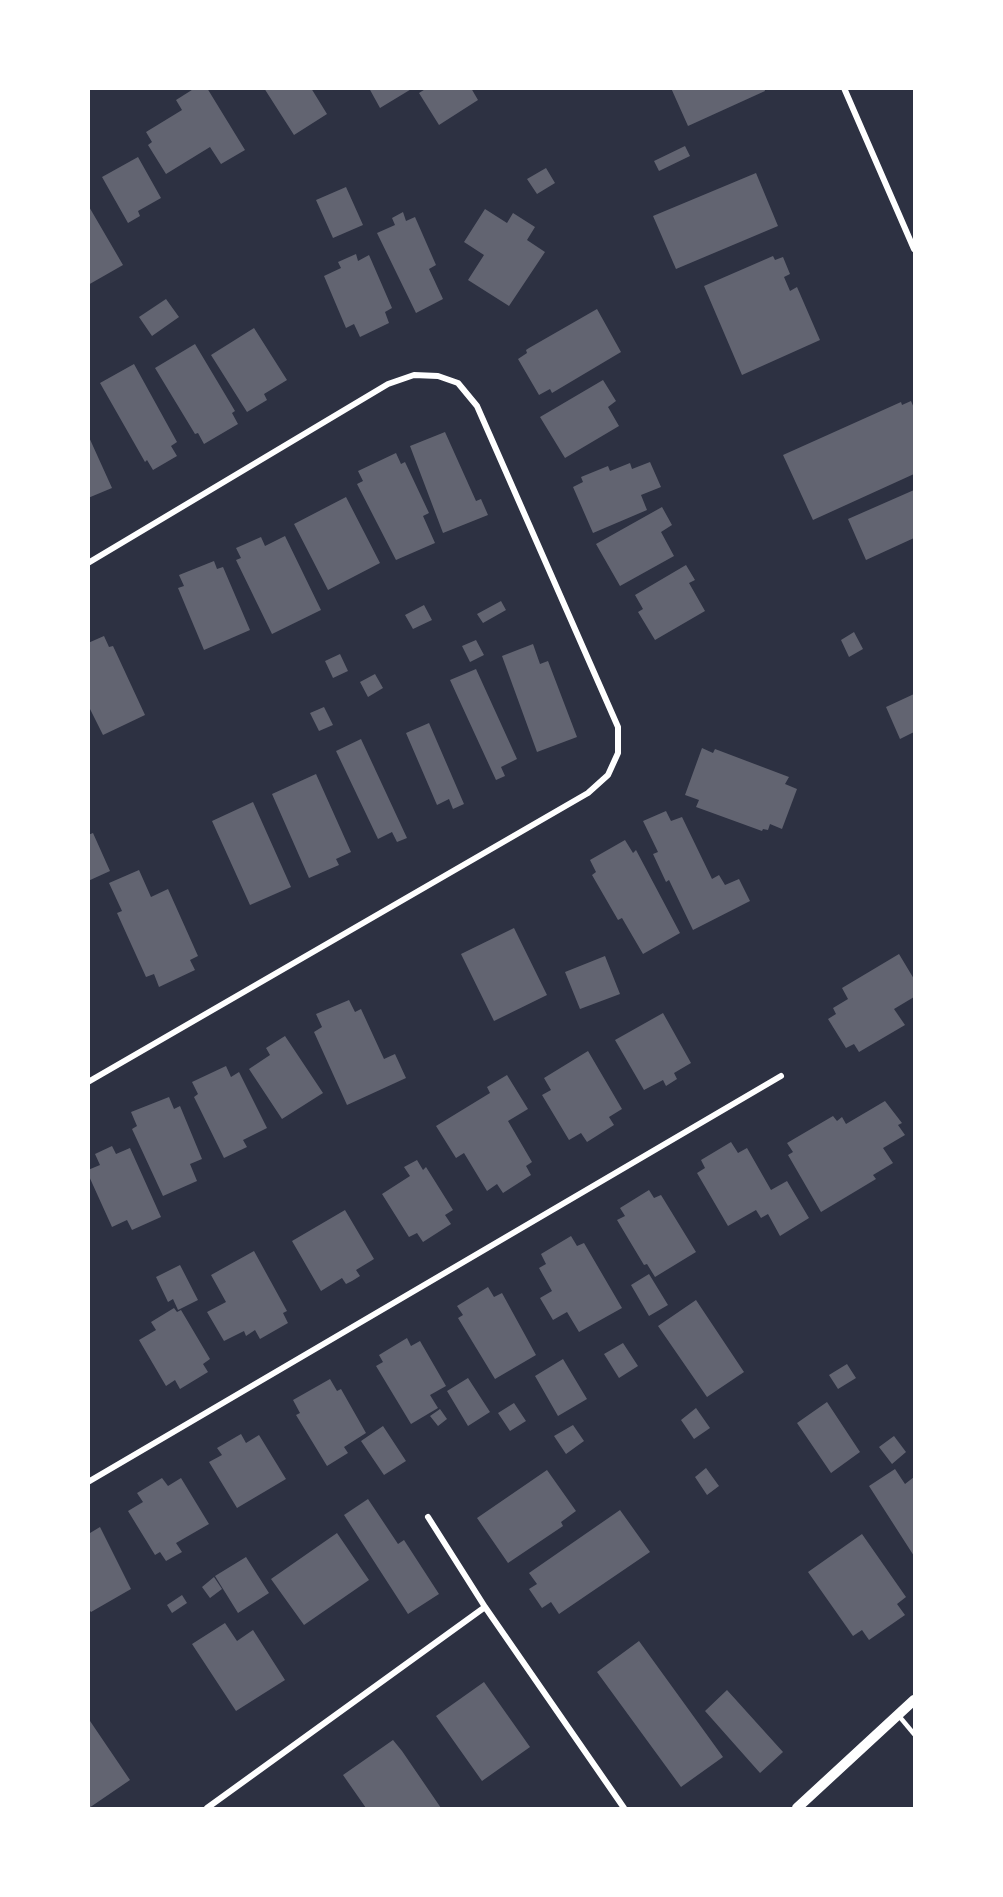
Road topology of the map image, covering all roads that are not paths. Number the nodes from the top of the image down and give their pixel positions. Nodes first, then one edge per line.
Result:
1 (844, 88) edge
2 (915, 249) edge
3 (88, 563) edge
4 (781, 1076) dead end
5 (88, 1082) edge
6 (88, 1482) edge
7 (428, 1517) dead end
8 (485, 1607) junction
9 (915, 1700) edge
10 (898, 1715) junction
11 (915, 1734) edge
12 (207, 1809) edge
13 (624, 1809) edge
14 (797, 1809) edge

1 - 2 street
3 - 5 street
4 - 6 street
7 - 8 street
8 - 12 street
8 - 13 street
9 - 10 street
10 - 11 lane
10 - 14 street

